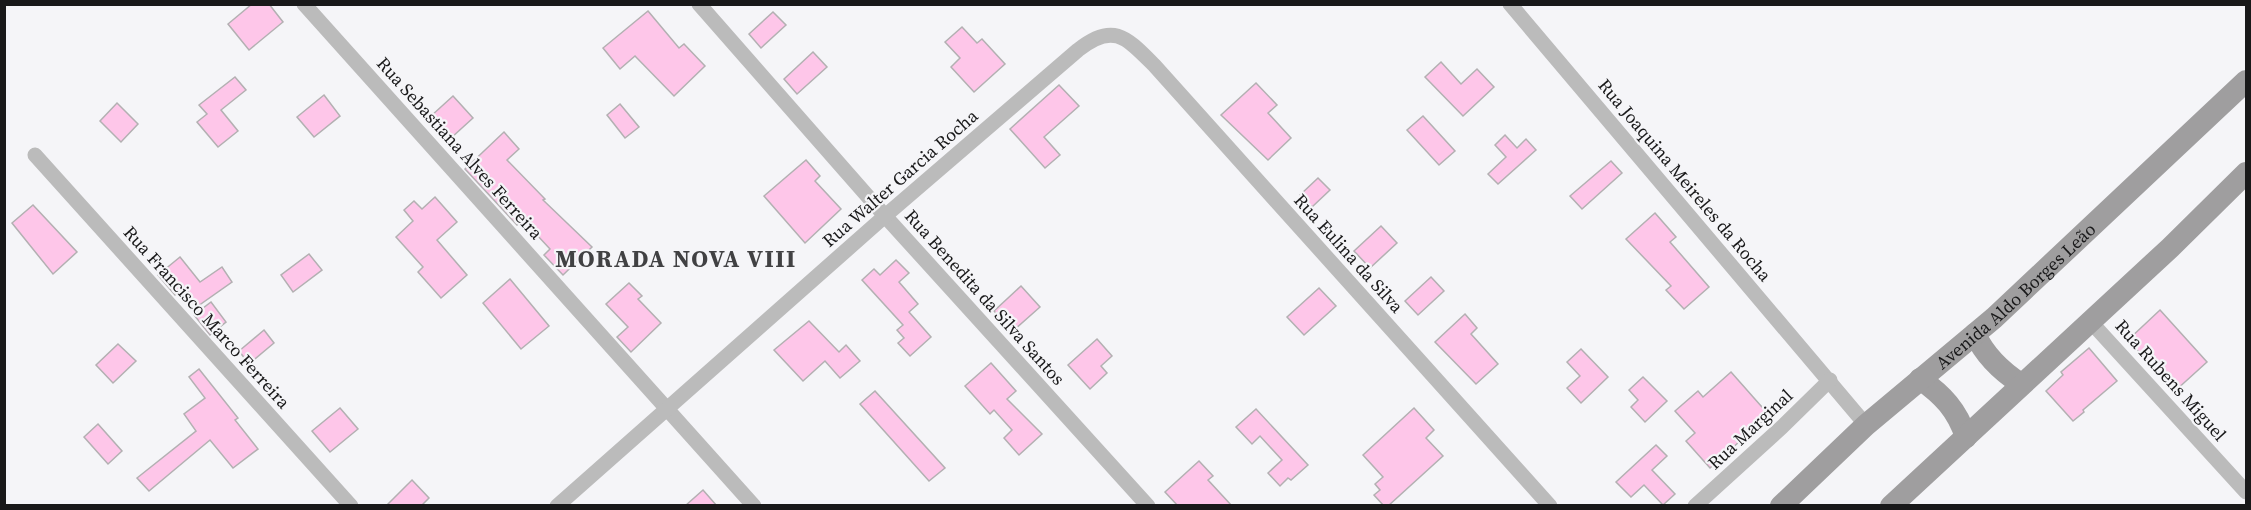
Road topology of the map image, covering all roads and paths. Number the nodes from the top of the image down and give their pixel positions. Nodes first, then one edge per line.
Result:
1 (304, 4) edge
2 (699, 4) edge
3 (1510, 4) edge
4 (1113, 34) joint
5 (2247, 81) edge
6 (35, 155) dead end
7 (2247, 173) edge
8 (885, 216) junction
9 (2090, 321) junction
10 (1975, 334) junction
11 (1830, 380) junction
12 (1920, 380) junction
13 (2021, 384) junction
14 (668, 408) junction
15 (1866, 425) junction
16 (1965, 437) junction
17 (2247, 492) edge
18 (351, 506) edge
19 (557, 506) edge
20 (754, 506) edge
21 (1149, 506) edge
22 (1550, 506) edge
23 (1695, 506) edge
24 (1781, 506) edge
25 (1891, 506) edge

1 - 14 street, Rua Sebastiana Alves Ferreira
2 - 8 street, Rua Benedita da Silva Santos
3 - 11 street, Rua Joaquina Meireles da Rocha
4 - 8 street, Rua Walter Garcia Rocha
4 - 22 street, Rua Eulina da Silva
5 - 10 street, Avenida Aldo Borges Leão
6 - 18 street, Rua Francisco Marco Ferreira
7 - 9 street
8 - 14 street, Rua Walter Garcia Rocha
8 - 21 street, Rua Benedita da Silva Santos
9 - 13 street
9 - 17 street, Rua Rubens Miguel
10 - 12 street, Avenida Aldo Borges Leão
10 - 13 street
11 - 15 street, Rua Joaquina Meireles da Rocha
11 - 23 street, Rua Marginal
12 - 15 street, Avenida Aldo Borges Leão
12 - 16 street
13 - 16 street
14 - 19 street, Rua Walter Garcia Rocha
14 - 20 street, Rua Sebastiana Alves Ferreira
15 - 24 street, Avenida Aldo Borges Leão
16 - 25 street

